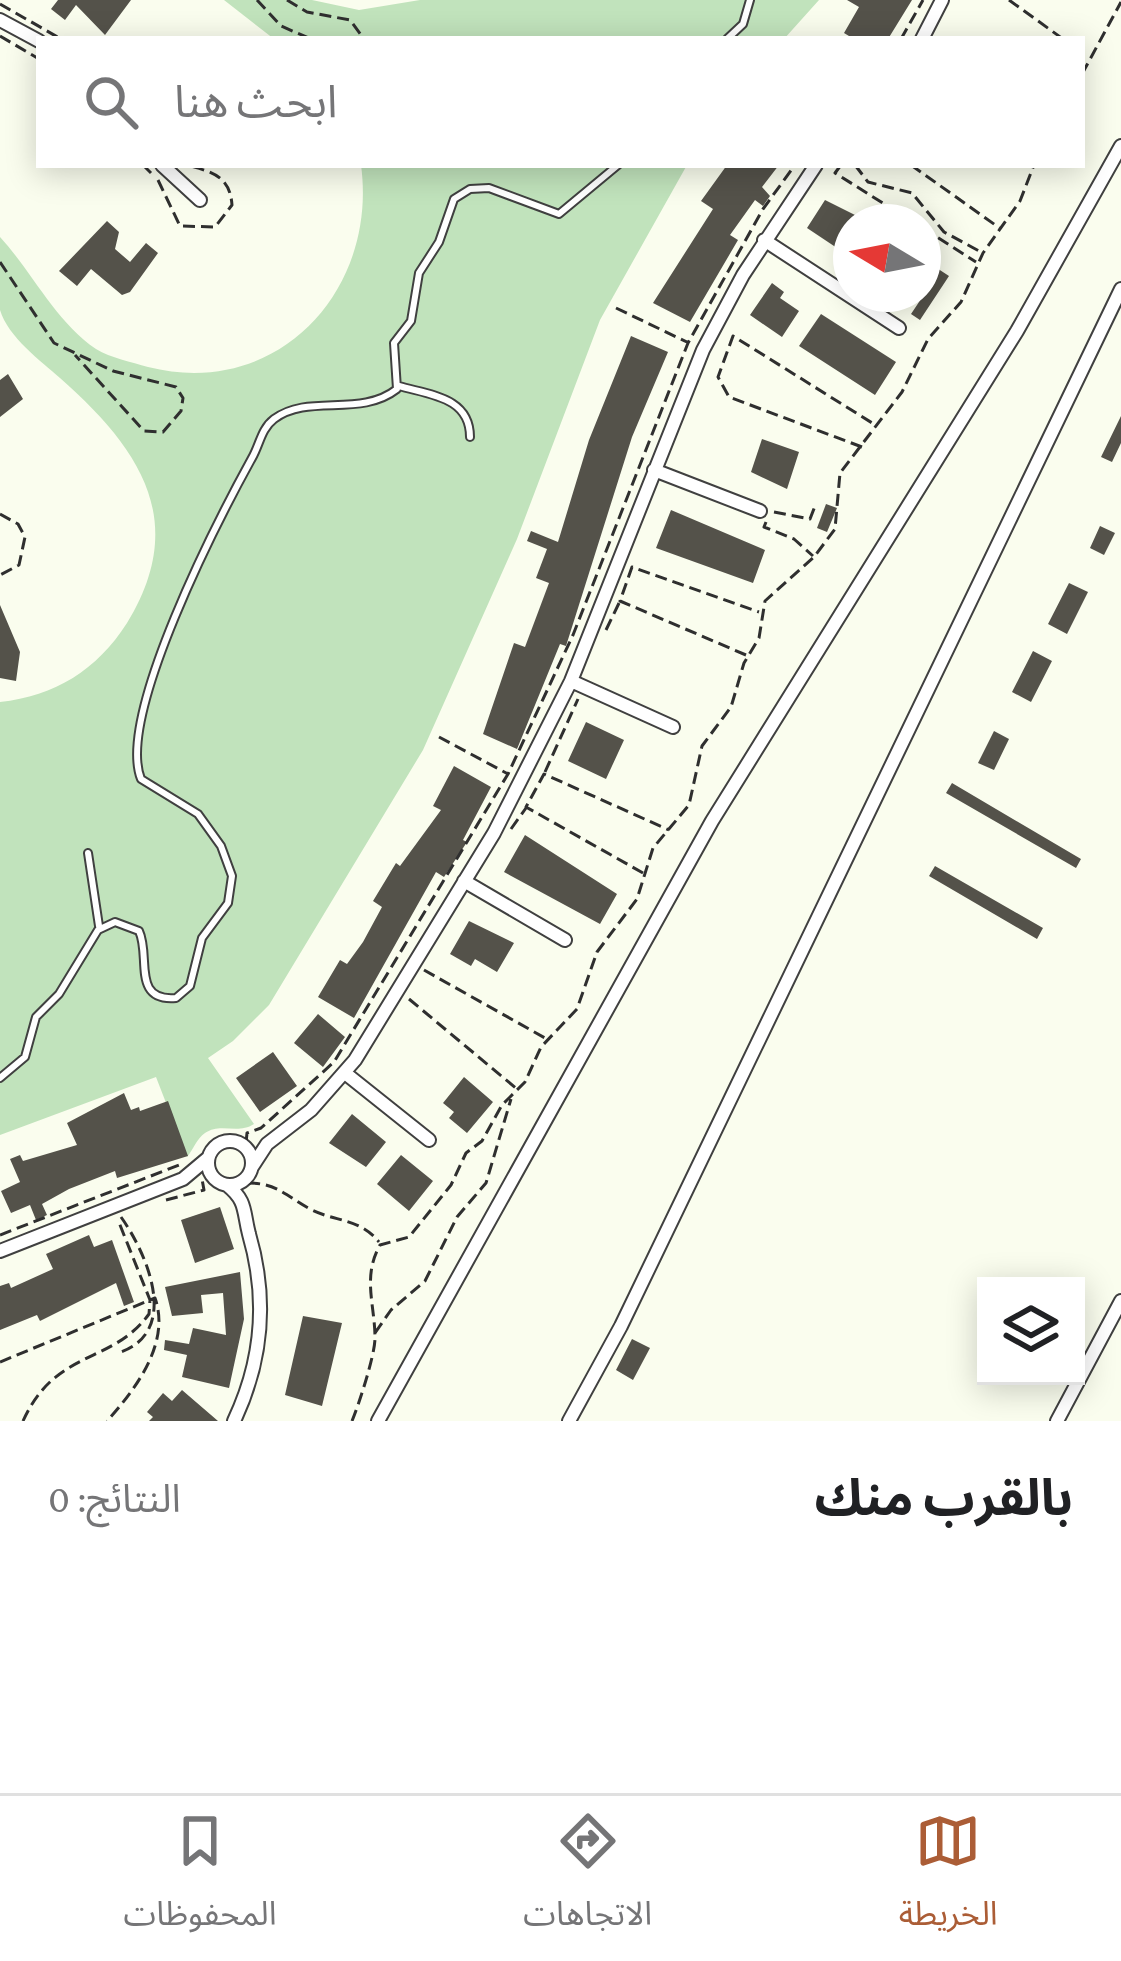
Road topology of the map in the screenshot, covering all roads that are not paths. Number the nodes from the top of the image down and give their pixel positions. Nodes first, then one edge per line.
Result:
1 (750, 0) edge
2 (942, 0) edge
3 (0, 20) edge
4 (730, 36) edge
5 (924, 36) edge
6 (36, 39) edge
7 (1121, 146) edge
8 (165, 168) edge
9 (613, 168) edge
10 (814, 168) edge
11 (200, 200) dead end
12 (764, 240) junction
13 (1121, 289) edge
14 (899, 328) dead end
15 (398, 386) junction
16 (470, 437) dead end
17 (654, 470) junction
18 (760, 511) dead end
19 (571, 681) junction
20 (673, 728) dead end
21 (88, 853) dead end
22 (464, 881) junction
23 (99, 909) junction
24 (115, 922) junction
25 (98, 930) junction
26 (566, 940) dead end
27 (345, 1073) junction
28 (0, 1078) edge
29 (272, 1139) junction
30 (428, 1140) dead end
31 (242, 1143) junction
32 (211, 1174) junction
33 (250, 1174) junction
34 (244, 1216) junction
35 (0, 1251) edge
36 (1121, 1301) edge
37 (234, 1421) edge
38 (378, 1421) edge
39 (569, 1421) edge
40 (1057, 1421) edge

1 - 4 lane
2 - 5 street
3 - 6 street
7 - 38 street
8 - 11 street
9 - 15 lane
10 - 12 street
12 - 14 street
12 - 17 street
13 - 39 street
15 - 16 lane
15 - 24 lane
17 - 18 street
17 - 19 street
19 - 20 street
19 - 22 street
21 - 23 lane
22 - 26 street
22 - 27 street
23 - 24 lane
23 - 25 lane
24 - 25 lane
25 - 28 lane
27 - 29 street
27 - 30 street
29 - 31 street
29 - 33 street
31 - 32 street
31 - 33 street
32 - 33 street
32 - 34 street
32 - 35 street
33 - 34 street
34 - 37 street
36 - 40 street

